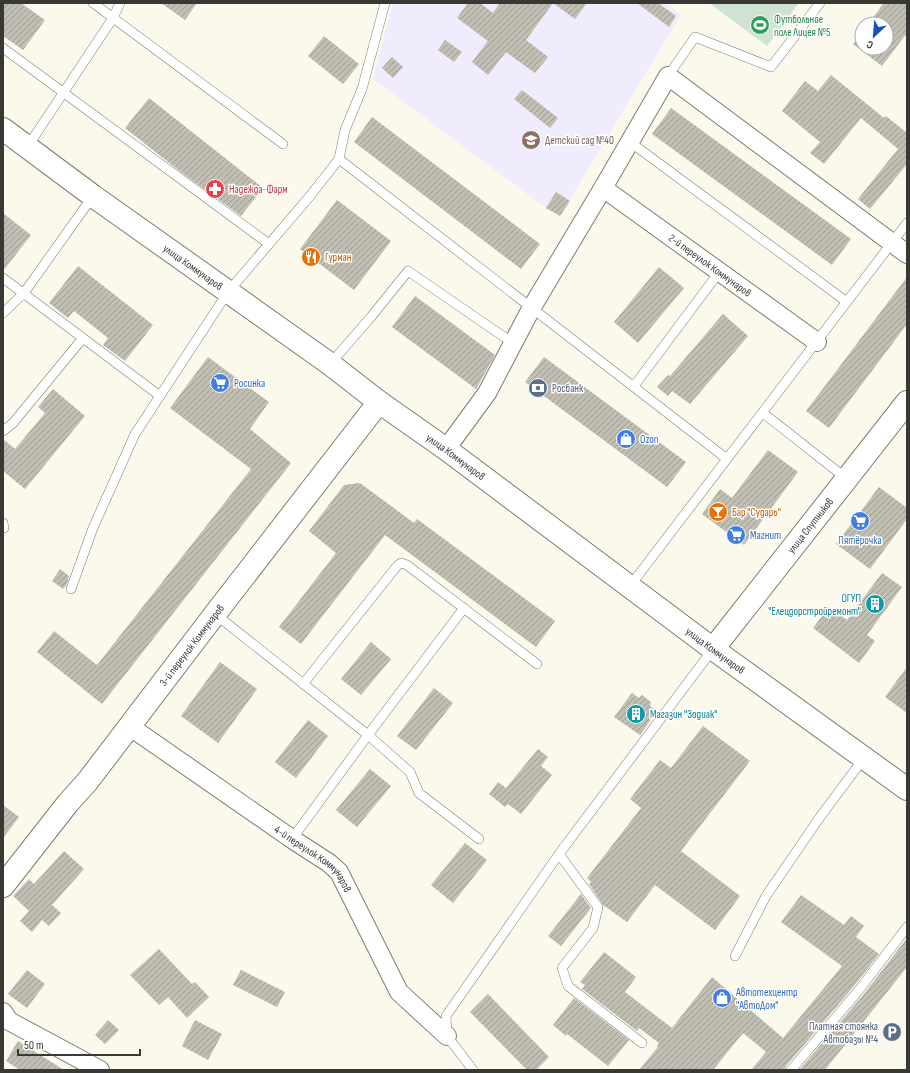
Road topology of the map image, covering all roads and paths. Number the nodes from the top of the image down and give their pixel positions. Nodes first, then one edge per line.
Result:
1 (94, 3) edge
2 (120, 3) edge
3 (385, 3) edge
4 (820, 3) edge
5 (113, 18) junction
6 (3, 48) edge
7 (668, 76) junction
8 (64, 92) junction
9 (3, 129) edge
10 (630, 142) junction
11 (283, 144) dead end
12 (28, 146) junction
13 (339, 159) junction
14 (603, 188) junction
15 (93, 196) junction
16 (907, 223) edge
17 (892, 242) junction
18 (269, 244) junction
19 (907, 254) edge
20 (720, 272) junction
21 (3, 278) edge
22 (228, 292) junction
23 (24, 293) junction
24 (847, 302) junction
25 (532, 307) junction
26 (3, 313) edge
27 (83, 338) junction
28 (817, 342) junction
29 (513, 343) junction
30 (330, 364) junction
31 (634, 386) junction
32 (160, 396) junction
33 (379, 402) junction
34 (907, 402) edge
35 (763, 413) junction
36 (3, 430) edge
37 (446, 449) junction
38 (727, 460) junction
39 (847, 479) junction
40 (630, 586) junction
41 (71, 589) dead end
42 (464, 608) junction
43 (215, 614) junction
44 (713, 649) junction
45 (537, 664) dead end
46 (303, 684) junction
47 (130, 726) junction
48 (368, 735) junction
49 (864, 758) junction
50 (907, 789) edge
51 (292, 839) junction
52 (479, 839) dead end
53 (559, 854) junction
54 (3, 886) edge
55 (907, 927) edge
56 (736, 956) dead end
57 (5, 1022) edge
58 (447, 1036) junction
59 (642, 1043) dead end
60 (100, 1070) edge
61 (473, 1070) edge
62 (791, 1070) edge

1 - 5 lane
2 - 5 lane
3 - 13 lane
4 - 7 lane
5 - 8 lane
5 - 11 lane
6 - 8 lane
7 - 10 street
7 - 17 street
8 - 12 lane
8 - 18 lane
9 - 12 main road, улица Коммунаров
10 - 14 street
10 - 24 lane
12 - 15 main road, улица Коммунаров
13 - 18 lane
13 - 25 lane
14 - 20 street, 2-й переулок Коммунаров
14 - 25 street
15 - 22 main road, улица Коммунаров
15 - 23 lane
16 - 17 lane
17 - 19 street
17 - 24 lane
18 - 22 lane
20 - 28 street, 2-й переулок Коммунаров
20 - 31 lane
21 - 23 lane
22 - 30 main road, улица Коммунаров
22 - 32 lane
23 - 26 lane
23 - 27 lane
24 - 28 lane
25 - 29 street
25 - 31 lane
27 - 32 lane
27 - 36 lane
28 - 35 lane
29 - 30 lane
29 - 37 street
30 - 33 main road, улица Коммунаров
31 - 38 lane
32 - 41 lane
33 - 37 main road, улица Коммунаров
33 - 43 main road, 3-й переулок Коммунаров
34 - 39 main road, улица Спутников
35 - 38 lane
35 - 39 lane
37 - 40 main road, улица Коммунаров
38 - 40 lane
39 - 44 main road, улица Спутников
40 - 44 main road, улица Коммунаров
42 - 45 lane
42 - 46 lane
42 - 48 lane
43 - 46 lane
43 - 47 main road, 3-й переулок Коммунаров
44 - 49 main road, улица Коммунаров
44 - 53 lane
46 - 48 lane
47 - 51 street, 4-й переулок Коммунаров
47 - 54 main road, 3-й переулок Коммунаров
48 - 51 lane
48 - 52 lane
49 - 50 main road, улица Коммунаров
49 - 56 lane
51 - 58 street, 4-й переулок Коммунаров
53 - 58 lane
53 - 59 lane
55 - 62 lane
57 - 60 street
58 - 61 lane

